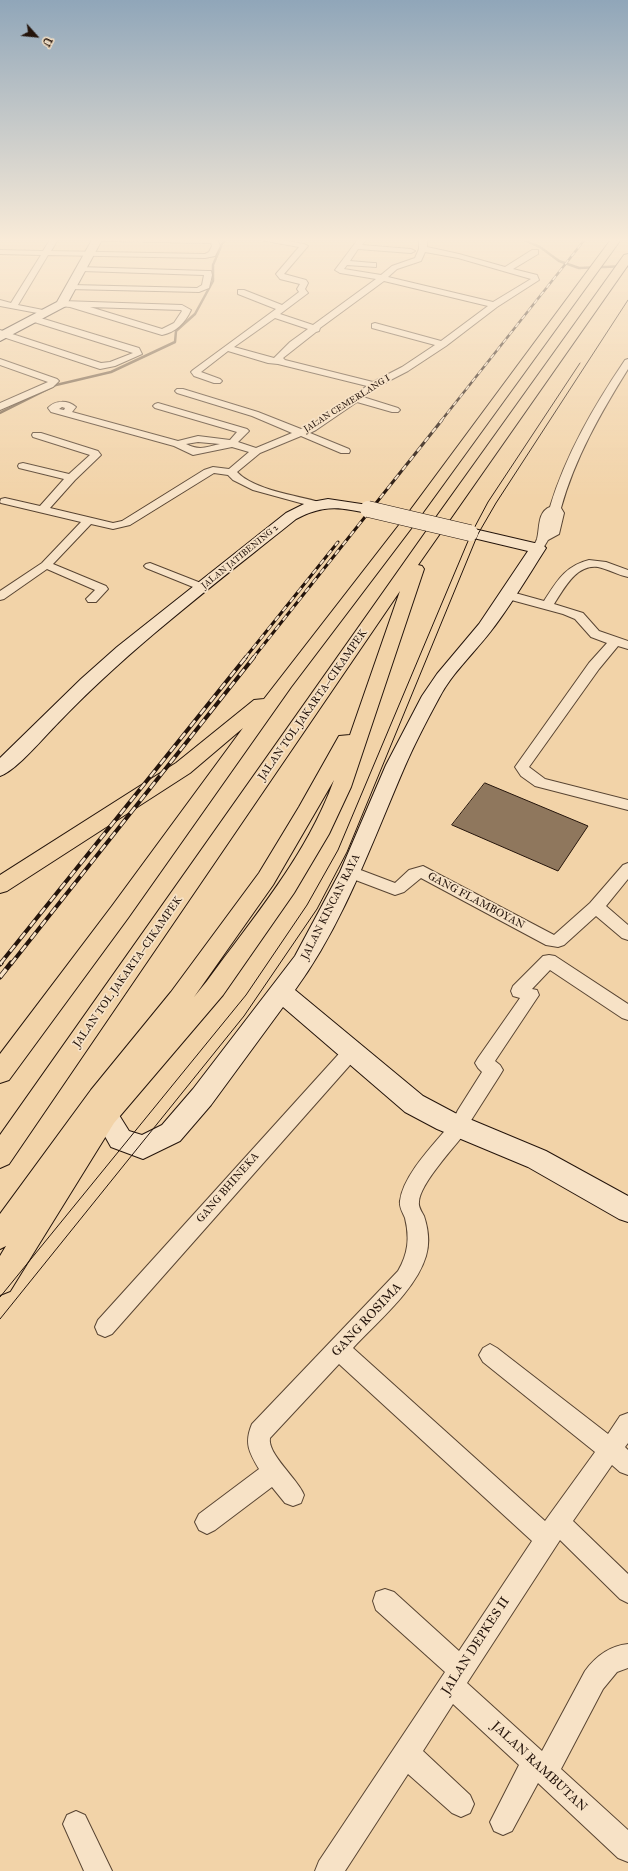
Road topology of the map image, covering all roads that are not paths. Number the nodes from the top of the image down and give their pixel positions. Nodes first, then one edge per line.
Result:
1 (21, 325) edge
2 (54, 325) edge
3 (140, 325) edge
4 (175, 325) edge
5 (259, 325) edge
6 (305, 325) edge
7 (321, 325) edge
8 (469, 325) edge
9 (553, 325) edge
10 (579, 325) edge
11 (375, 326) dead end
12 (316, 329) junction
13 (1, 335) edge
14 (443, 344) junction
15 (227, 348) junction
16 (280, 361) junction
17 (0, 362) edge
18 (628, 362) edge
19 (217, 381) dead end
20 (374, 385) junction
21 (613, 385) junction
22 (626, 388) dead end
23 (180, 391) dead end
24 (0, 394) edge
25 (356, 398) junction
26 (15, 400) junction
27 (158, 406) dead end
28 (0, 407) edge
29 (395, 410) dead end
30 (66, 412) dead end
31 (303, 433) junction
32 (37, 435) dead end
33 (231, 444) junction
34 (345, 451) dead end
35 (256, 452) junction
36 (23, 466) dead end
37 (231, 472) junction
38 (72, 478) junction
39 (5, 501) dead end
40 (315, 504) junction
41 (42, 510) junction
42 (89, 520) junction
43 (425, 543) junction
44 (534, 543) junction
45 (46, 565) junction
46 (150, 566) dead end
47 (628, 574) edge
48 (202, 587) junction
49 (508, 594) junction
50 (0, 596) edge
51 (92, 599) dead end
52 (547, 605) junction
53 (621, 644) edge
54 (285, 683) junction
55 (374, 689) junction
56 (0, 769) edge
57 (628, 805) edge
58 (628, 869) edge
59 (350, 872) junction
60 (0, 885) edge
61 (596, 907) junction
62 (628, 934) edge
63 (282, 993) junction
64 (628, 1013) edge
65 (352, 1051) junction
66 (0, 1073) edge
67 (106, 1115) junction
68 (462, 1121) junction
69 (0, 1156) edge
70 (628, 1210) edge
71 (0, 1236) edge
72 (0, 1281) edge
73 (105, 1326) dead end
74 (339, 1350) junction
75 (490, 1355) dead end
76 (628, 1424) edge
77 (619, 1456) edge
78 (274, 1472) junction
79 (293, 1495) dead end
80 (207, 1522) dead end
81 (552, 1530) junction
82 (628, 1591) edge
83 (385, 1601) dead end
84 (628, 1656) edge
85 (456, 1677) junction
86 (406, 1754) junction
87 (539, 1768) junction
88 (461, 1804) dead end
89 (503, 1822) dead end
90 (76, 1824) dead end
91 (628, 1848) edge
92 (331, 1870) edge
93 (98, 1871) edge

1 - 13 main road
2 - 13 street
3 - 4 street
5 - 15 street
6 - 12 street
7 - 12 street
8 - 14 street, JALAN CEMERLANG I
9 - 54 highway
10 - 43 highway, JALAN TOL JAKARTA–CIKAMPEK
11 - 14 street
12 - 16 street
14 - 20 street, JALAN CEMERLANG I
15 - 16 street
15 - 19 street
16 - 20 street
17 - 26 street
18 - 21 street
20 - 25 street, JALAN CEMERLANG I
21 - 22 street
21 - 44 street
23 - 31 street
24 - 26 street
25 - 29 street
25 - 31 street, JALAN CEMERLANG I
26 - 28 street
27 - 33 street
30 - 33 street
31 - 34 street
31 - 35 street, JALAN CEMERLANG I
32 - 38 street
33 - 35 street
35 - 37 street, JALAN CEMERLANG I
36 - 38 street
37 - 40 street
37 - 42 street
38 - 41 street
39 - 41 street
40 - 44 main road, JALAN JATIBENING 2, bridge
40 - 48 main road, JALAN JATIBENING 2
41 - 42 street
42 - 45 street
43 - 55 highway
43 - 69 highway, JALAN TOL JAKARTA–CIKAMPEK
44 - 49 main road, JALAN KINCAN RAYA
45 - 50 street
45 - 51 street
46 - 48 street
47 - 52 street
48 - 56 main road, JALAN JATIBENING 2
49 - 52 street
49 - 59 main road, JALAN KINCAN RAYA
52 - 53 street
53 - 57 street
54 - 60 highway
54 - 66 highway
55 - 67 highway
55 - 71 highway
58 - 61 street
59 - 61 street, GANG FLAMBOYAN
59 - 63 main road, JALAN KINCAN RAYA
61 - 62 street
63 - 65 main road
63 - 67 main road, JALAN KINCAN RAYA
64 - 68 street, GANG ROSIMA
65 - 68 main road
65 - 73 street, GANG BHINEKA
67 - 72 highway
68 - 70 main road
68 - 74 street, GANG ROSIMA
74 - 78 street, GANG ROSIMA
74 - 81 street
75 - 77 street
76 - 77 street, JALAN DEPKES II
77 - 81 street, JALAN DEPKES II
78 - 79 street, GANG ROSIMA
78 - 80 street
81 - 82 street
81 - 85 street, JALAN DEPKES II
83 - 85 street, JALAN RAMBUTAN
84 - 87 street
85 - 86 street, JALAN DEPKES II
85 - 87 street, JALAN RAMBUTAN
86 - 88 street
86 - 92 street, JALAN DEPKES II
87 - 89 street
87 - 91 street, JALAN RAMBUTAN
90 - 93 street

